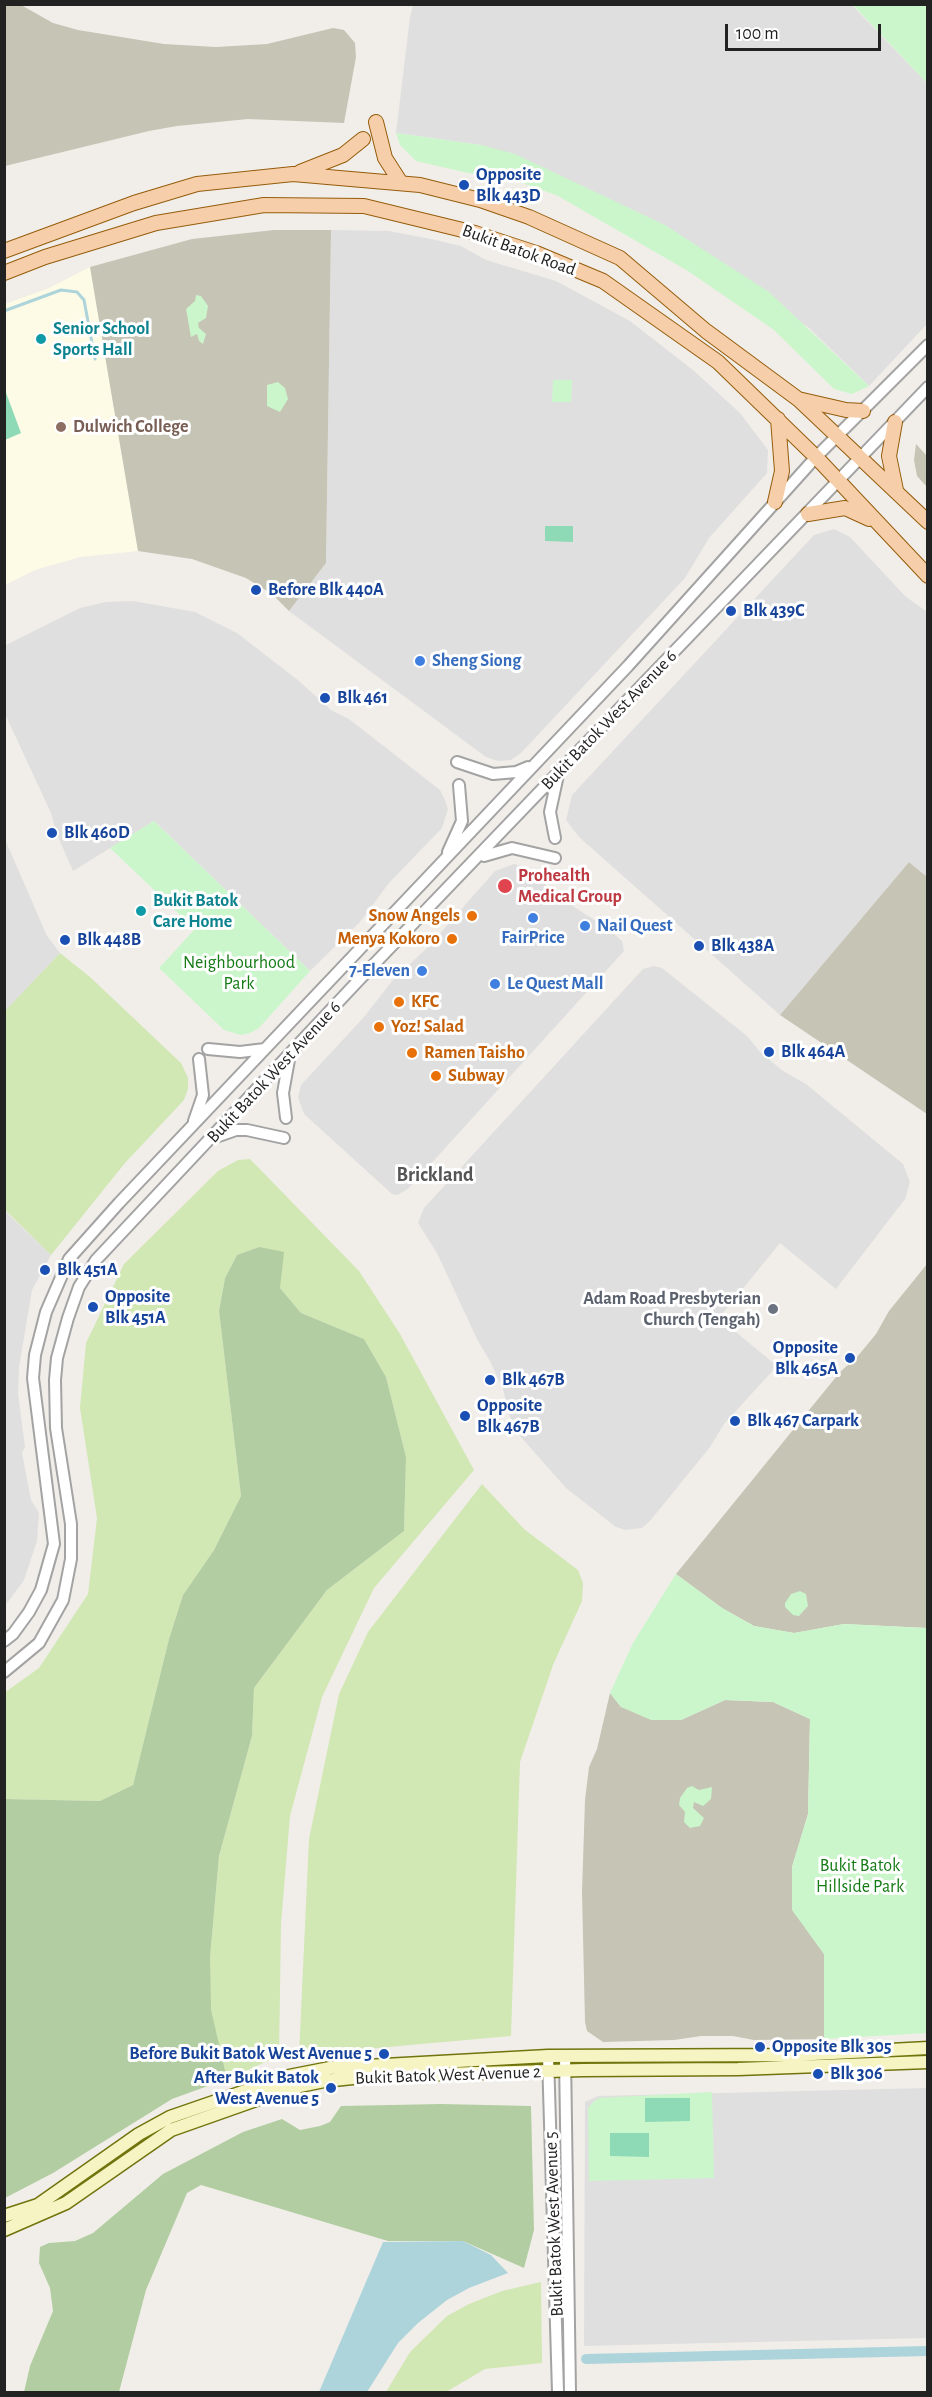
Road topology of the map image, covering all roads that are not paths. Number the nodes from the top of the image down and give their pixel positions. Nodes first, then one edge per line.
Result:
1 (376, 122) dead end
2 (363, 139) dead end
3 (292, 174) junction
4 (401, 183) junction
5 (4, 251) edge
6 (4, 273) edge
7 (927, 345) edge
8 (927, 387) edge
9 (798, 399) junction
10 (863, 411) junction
11 (778, 420) junction
12 (895, 422) junction
13 (836, 436) junction
14 (816, 457) junction
15 (858, 458) junction
16 (838, 481) junction
17 (896, 490) junction
18 (775, 502) junction
19 (808, 514) junction
20 (927, 522) edge
21 (879, 524) junction
22 (927, 576) edge
23 (457, 762) dead end
24 (536, 763) junction
25 (559, 772) junction
26 (459, 785) dead end
27 (555, 838) dead end
28 (478, 858) junction
29 (555, 858) dead end
30 (443, 863) junction
31 (208, 1048) dead end
32 (265, 1049) junction
33 (290, 1054) junction
34 (199, 1059) dead end
35 (286, 1118) dead end
36 (191, 1127) junction
37 (284, 1138) dead end
38 (210, 1140) junction
39 (4, 1641) edge
40 (4, 1672) edge
41 (927, 2048) edge
42 (548, 2056) junction
43 (565, 2056) junction
44 (927, 2062) edge
45 (566, 2070) junction
46 (549, 2072) junction
47 (4, 2216) edge
48 (4, 2230) edge
49 (558, 2392) edge
50 (570, 2392) edge

1 - 4 main road
2 - 3 main road
3 - 4 main road, Bukit Batok Road
3 - 5 main road, Bukit Batok Road
4 - 9 main road, Bukit Batok Road
6 - 11 main road, Bukit Batok Road
7 - 10 street, Bukit Batok West Avenue 6
8 - 12 street, Bukit Batok West Avenue 6
9 - 10 main road
9 - 13 main road, Bukit Batok Road
10 - 13 street, Bukit Batok West Avenue 6
11 - 14 main road, Bukit Batok Road
11 - 18 main road
12 - 15 street, Bukit Batok West Avenue 6
12 - 17 main road
13 - 14 street, Bukit Batok West Avenue 6
13 - 15 main road, Bukit Batok Road
14 - 16 main road, Bukit Batok Road
14 - 18 street, Bukit Batok West Avenue 6
15 - 16 street, Bukit Batok West Avenue 6
15 - 17 main road, Bukit Batok Road
16 - 19 street, Bukit Batok West Avenue 6
16 - 21 main road, Bukit Batok Road
17 - 20 main road, Bukit Batok Road
18 - 24 street, Bukit Batok West Avenue 6
19 - 21 main road
19 - 25 street, Bukit Batok West Avenue 6
21 - 22 main road, Bukit Batok Road
23 - 24 street
24 - 30 street, Bukit Batok West Avenue 6
25 - 27 street
25 - 28 street, Bukit Batok West Avenue 6
26 - 30 street
28 - 29 street
28 - 33 street, Bukit Batok West Avenue 6
30 - 32 street, Bukit Batok West Avenue 6
31 - 32 street
32 - 36 street, Bukit Batok West Avenue 6
33 - 35 street
33 - 38 street, Bukit Batok West Avenue 6
34 - 36 street
36 - 39 street, Bukit Batok West Avenue 6
37 - 38 street
38 - 40 street, Bukit Batok West Avenue 6
41 - 43 main road, Bukit Batok West Avenue 2
42 - 43 main road, Bukit Batok West Avenue 2
42 - 46 street, Bukit Batok West Avenue 5
42 - 47 main road, Bukit Batok West Avenue 2
43 - 45 street, Bukit Batok West Avenue 5
44 - 45 main road, Bukit Batok West Avenue 2
45 - 46 main road, Bukit Batok West Avenue 2
45 - 50 street, Bukit Batok West Avenue 5
46 - 48 main road, Bukit Batok West Avenue 2
46 - 49 street, Bukit Batok West Avenue 5

